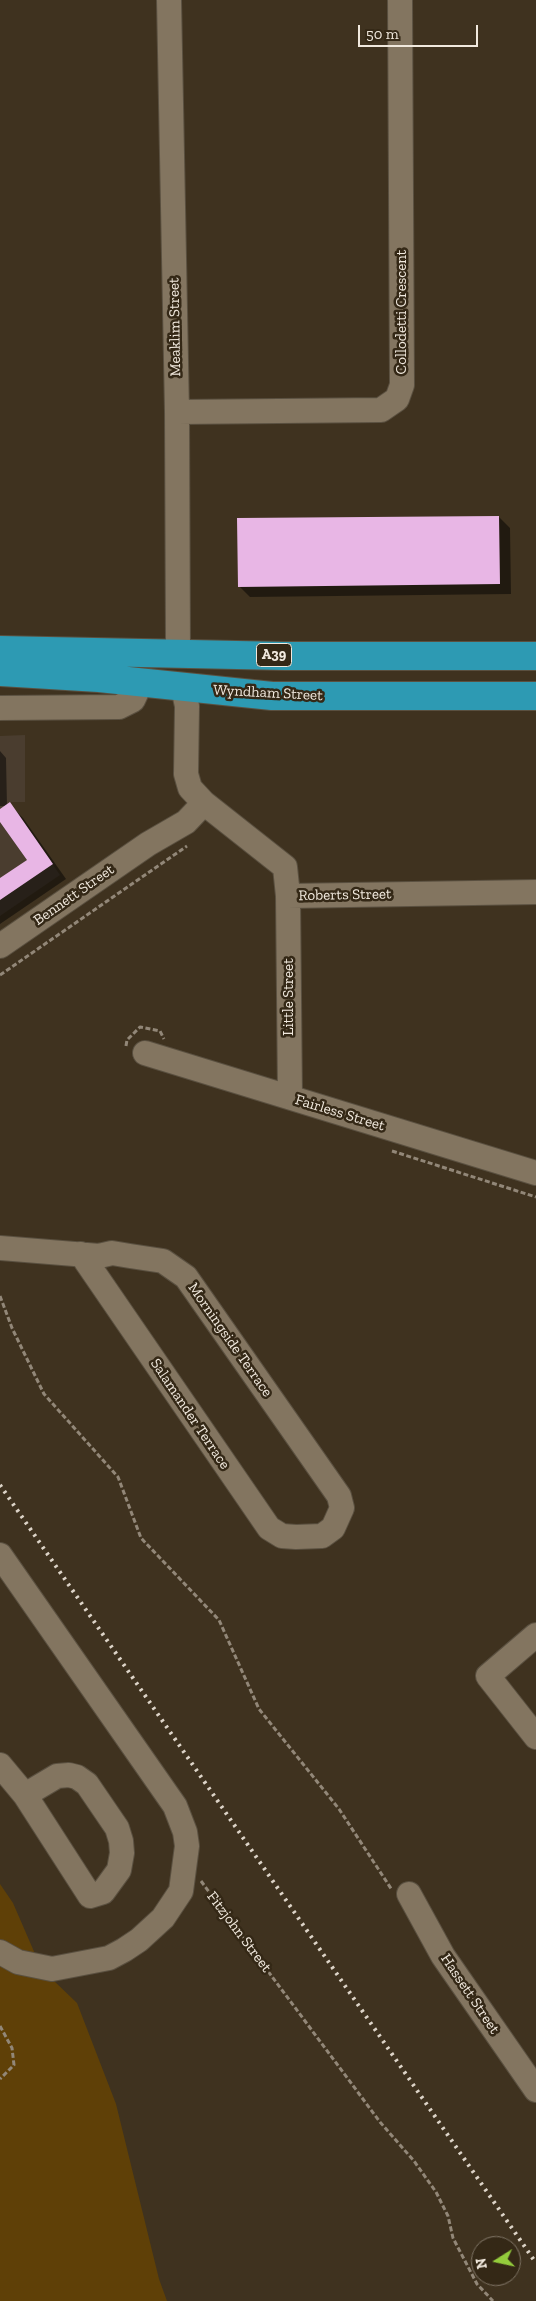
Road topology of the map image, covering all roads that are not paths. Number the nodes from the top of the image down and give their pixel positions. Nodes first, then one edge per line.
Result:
1 (169, 0) edge
2 (400, 0) edge
3 (177, 412) junction
4 (0, 650) edge
5 (178, 653) junction
6 (536, 656) edge
7 (0, 672) edge
8 (141, 683) junction
9 (183, 688) junction
10 (536, 696) edge
11 (0, 708) edge
12 (198, 797) junction
13 (536, 892) edge
14 (288, 896) junction
15 (0, 946) edge
16 (156, 1049) road end
17 (290, 1098) junction
18 (536, 1173) edge
19 (0, 1248) edge
20 (81, 1254) junction
21 (322, 1536) joint
22 (0, 1554) edge
23 (536, 1635) edge
24 (536, 1737) edge
25 (0, 1765) edge
26 (25, 1795) junction
27 (409, 1894) road end
28 (0, 1952) edge
29 (536, 2090) edge

1 - 3 street, Meaklim Street
2 - 3 street, Collodetti Crescent
3 - 5 street, Meaklim Street
4 - 5 highway, A39
5 - 6 highway, A39
5 - 9 highway
7 - 8 highway, Wyndham Street
8 - 9 highway, Wyndham Street
8 - 11 street
9 - 10 highway, Wyndham Street
9 - 12 street
12 - 14 street, Roberts Street
12 - 15 street, Bennett Street
13 - 14 street, Roberts Street
14 - 17 street, Little Street
16 - 17 street, Fairless Street
17 - 18 street, Fairless Street
19 - 20 street, Morningside Terrace
20 - 21 street, Salamander Terrace
20 - 21 street, Morningside Terrace
22 - 28 street
23 - 24 street
25 - 26 street
26 - 26 street
27 - 29 street, Hassett Street

